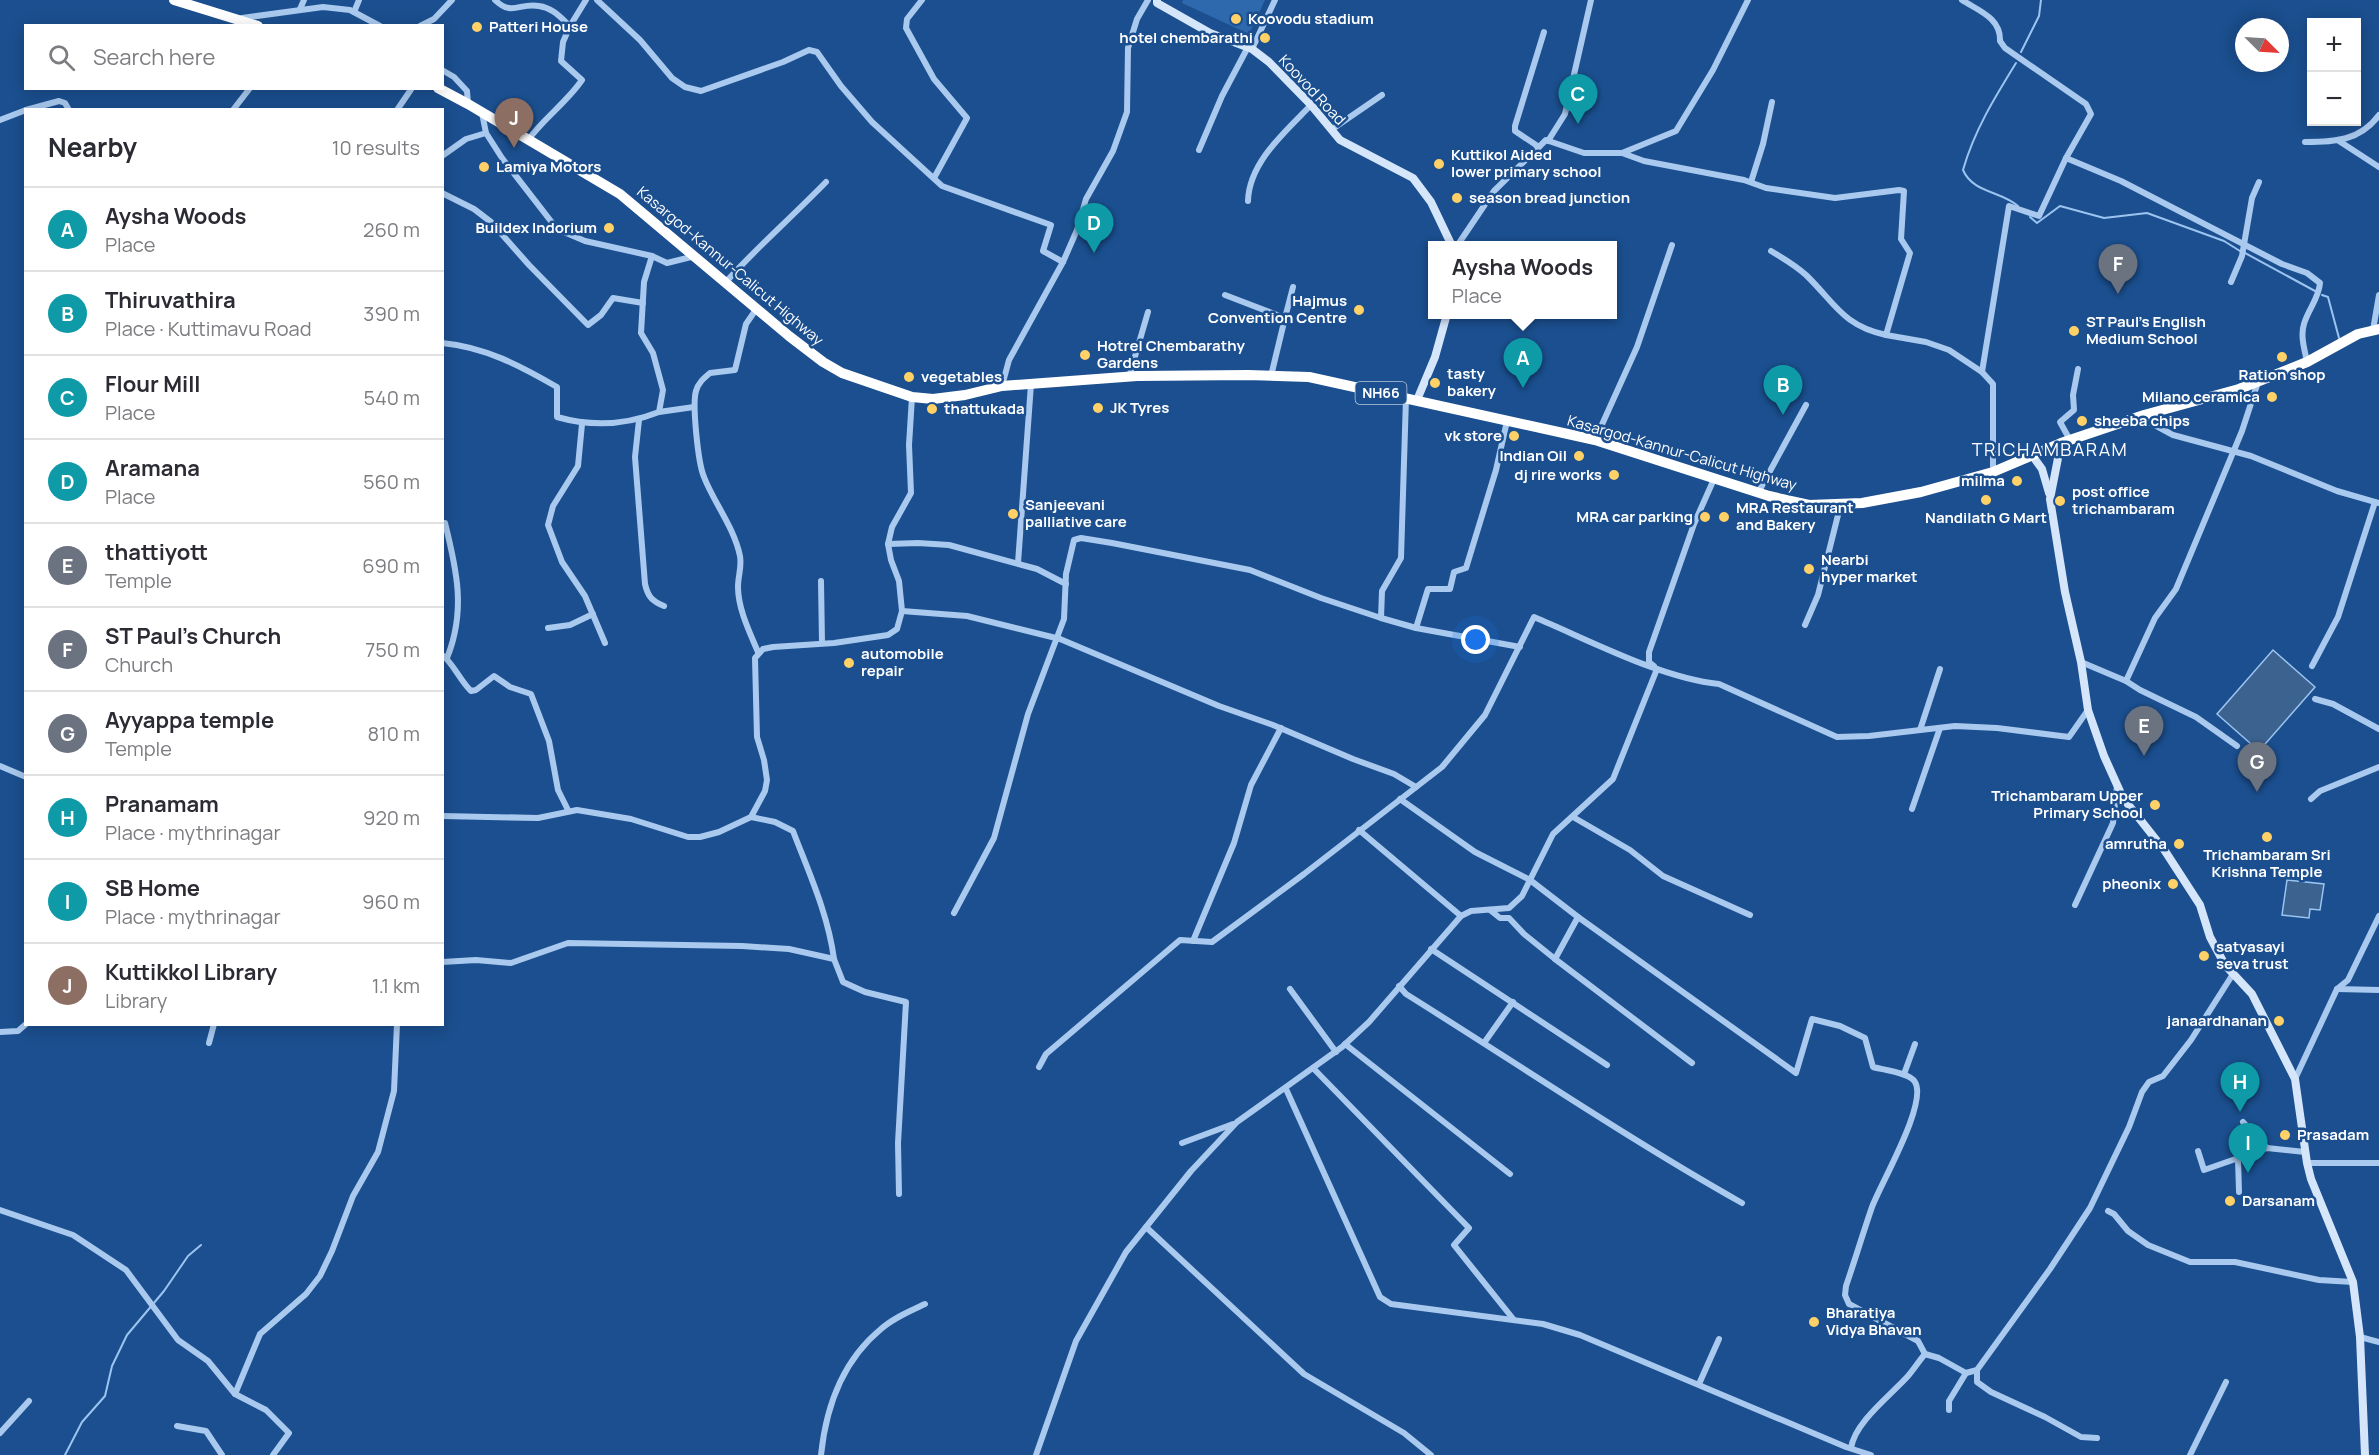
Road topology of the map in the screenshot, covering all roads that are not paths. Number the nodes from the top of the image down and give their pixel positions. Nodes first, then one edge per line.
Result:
1 (174, 0) edge
2 (304, 0) edge
3 (359, 0) edge
4 (452, 0) edge
5 (495, 0) edge
6 (586, 0) edge
7 (597, 0) edge
8 (922, 0) edge
9 (1148, 0) edge
10 (1156, 0) edge
11 (1275, 0) edge
12 (1591, 0) edge
13 (1748, 0) edge
14 (1962, 0) edge
15 (300, 9) junction
16 (354, 12) junction
17 (238, 19) junction
18 (252, 24) edge
19 (376, 24) edge
20 (424, 24) edge
21 (570, 26) junction
22 (1544, 32) dead end
23 (1250, 48) junction
24 (444, 71) edge
25 (248, 90) edge
26 (411, 90) edge
27 (442, 90) edge
28 (1382, 94) dead end
29 (1772, 102) dead end
30 (468, 104) junction
31 (1311, 105) junction
32 (33, 108) edge
33 (68, 108) edge
34 (235, 108) edge
35 (398, 108) edge
36 (24, 111) edge
37 (482, 112) junction
38 (2379, 115) edge
39 (0, 120) edge
40 (1331, 130) junction
41 (486, 133) junction
42 (528, 140) junction
43 (1548, 141) junction
44 (2339, 141) junction
45 (2305, 142) dead end
46 (1539, 147) junction
47 (1199, 150) dead end
48 (1622, 153) junction
49 (444, 155) edge
50 (2066, 158) junction
51 (2379, 167) edge
52 (934, 178) junction
53 (826, 182) dead end
54 (2259, 182) dead end
55 (1751, 183) junction
56 (444, 195) edge
57 (1248, 201) dead end
58 (1450, 241) edge
59 (1459, 241) edge
60 (1672, 245) dead end
61 (2243, 250) junction
62 (1772, 251) dead end
63 (651, 256) junction
64 (695, 256) junction
65 (1063, 262) junction
66 (2230, 282) dead end
67 (725, 283) junction
68 (1293, 286) dead end
69 (1225, 295) dead end
70 (2379, 295) edge
71 (643, 303) junction
72 (757, 308) junction
73 (1148, 312) dead end
74 (1285, 318) junction
75 (1446, 319) edge
76 (2376, 330) edge
77 (1886, 335) junction
78 (444, 343) edge
79 (2307, 362) junction
80 (2078, 369) dead end
81 (1982, 372) junction
82 (1271, 376) junction
83 (1129, 377) junction
84 (2258, 381) junction
85 (1031, 384) junction
86 (1002, 386) junction
87 (912, 398) junction
88 (1412, 399) junction
89 (1806, 405) dead end
90 (694, 407) junction
91 (659, 412) junction
92 (2144, 415) junction
93 (639, 420) junction
94 (1508, 421) junction
95 (582, 424) junction
96 (1595, 440) junction
97 (2065, 441) junction
98 (2234, 451) junction
99 (2032, 455) junction
100 (1993, 472) junction
101 (1714, 479) junction
102 (1758, 493) junction
103 (2050, 499) junction
104 (2377, 502) edge
105 (1841, 504) junction
106 (445, 524) dead end
107 (888, 544) junction
108 (1018, 563) junction
109 (821, 581) dead end
110 (1066, 584) junction
111 (664, 606) dead end
112 (902, 611) junction
113 (593, 614) junction
114 (1381, 618) junction
115 (1805, 625) dead end
116 (548, 628) dead end
117 (1416, 628) junction
118 (1057, 638) junction
119 (605, 643) dead end
120 (822, 643) junction
121 (1520, 647) junction
122 (758, 652) junction
123 (445, 657) edge
124 (2081, 662) junction
125 (2312, 666) dead end
126 (1657, 669) junction
127 (1940, 669) dead end
128 (2126, 681) junction
129 (471, 691) junction
130 (467, 698) dead end
131 (2316, 699) dead end
132 (2088, 710) junction
133 (1281, 728) junction
134 (1940, 728) junction
135 (2379, 729) edge
136 (1920, 730) junction
137 (2237, 746) dead end
138 (0, 766) edge
139 (2379, 767) edge
140 (24, 776) edge
141 (2117, 786) junction
142 (1416, 787) junction
143 (1400, 799) junction
144 (2311, 799) dead end
145 (1912, 808) dead end
146 (568, 810) junction
147 (444, 816) edge
148 (751, 817) junction
149 (1573, 817) junction
150 (1359, 830) junction
151 (1530, 880) junction
152 (2075, 905) dead end
153 (1490, 909) junction
154 (954, 913) dead end
155 (1750, 915) dead end
156 (1461, 916) junction
157 (2379, 916) edge
158 (1578, 917) junction
159 (1193, 941) junction
160 (1431, 950) junction
161 (834, 959) junction
162 (1555, 959) junction
163 (444, 962) edge
164 (2233, 974) junction
165 (1399, 986) junction
166 (1290, 989) dead end
167 (2337, 989) junction
168 (2379, 990) edge
169 (1513, 1002) junction
170 (24, 1026) edge
171 (213, 1026) edge
172 (397, 1026) edge
173 (0, 1032) edge
174 (209, 1042) dead end
175 (1484, 1043) junction
176 (1345, 1044) junction
177 (1915, 1044) dead end
178 (1336, 1052) junction
179 (1692, 1063) dead end
180 (1607, 1065) dead end
181 (1039, 1067) dead end
182 (1313, 1068) junction
183 (1904, 1074) junction
184 (2295, 1079) junction
185 (1286, 1089) junction
186 (1237, 1122) junction
187 (2243, 1122) dead end
188 (1182, 1143) dead end
189 (2267, 1148) junction
190 (2198, 1151) dead end
191 (2305, 1152) junction
192 (2238, 1158) junction
193 (2307, 1163) junction
194 (2379, 1163) edge
195 (1510, 1174) dead end
196 (2239, 1192) dead end
197 (899, 1194) dead end
198 (1742, 1203) dead end
199 (0, 1210) edge
200 (2109, 1211) dead end
201 (1146, 1227) junction
202 (2353, 1282) junction
203 (925, 1304) dead end
204 (1514, 1320) junction
205 (2360, 1337) junction
206 (1719, 1339) dead end
207 (2379, 1342) edge
208 (1925, 1354) junction
209 (1977, 1370) junction
210 (1966, 1373) junction
211 (2226, 1382) dead end
212 (1699, 1384) junction
213 (236, 1394) junction
214 (29, 1401) dead end
215 (1949, 1410) dead end
216 (177, 1426) dead end
217 (0, 1433) edge
218 (2097, 1438) dead end
219 (1851, 1448) junction
220 (222, 1455) edge
221 (273, 1455) edge
222 (821, 1455) edge
223 (1036, 1455) edge
224 (1431, 1455) edge
225 (1871, 1455) edge
226 (2190, 1455) edge
227 (2365, 1455) edge

1 - 17 highway
2 - 15 street
3 - 16 street
4 - 20 street
5 - 21 street
6 - 21 street
7 - 52 street
8 - 52 street
9 - 65 street
10 - 23 main road, Koovod Road
11 - 23 street
12 - 43 street
13 - 48 street
14 - 50 street
15 - 16 street
15 - 17 street
16 - 19 street
17 - 18 highway
21 - 42 street
22 - 46 street
23 - 31 main road, Koovod Road
23 - 47 street
24 - 30 street
25 - 34 street
26 - 35 street
27 - 30 highway, Kasargod-Kannur-Calicut Highway / NH66
28 - 40 street
29 - 55 street
30 - 37 highway, Kasargod-Kannur-Calicut Highway / NH66
31 - 40 main road, Koovod Road
31 - 57 street
32 - 33 street
36 - 39 street
37 - 41 street
37 - 42 highway, Kasargod-Kannur-Calicut Highway / NH66
38 - 44 street
40 - 58 main road, Koovod Road
41 - 49 street
41 - 63 street
42 - 64 highway, Kasargod-Kannur-Calicut Highway / NH66
43 - 46 street
43 - 48 street
44 - 45 street
44 - 51 street
46 - 59 street
48 - 55 street
50 - 61 street
50 - 81 street
52 - 65 street
53 - 67 street
54 - 61 street
55 - 77 street
56 - 71 street
60 - 96 street
61 - 66 street
61 - 79 street
62 - 77 street
63 - 64 street
63 - 71 street
64 - 67 highway, Kasargod-Kannur-Calicut Highway / NH66
65 - 86 street
67 - 72 highway, Kasargod-Kannur-Calicut Highway / NH66
68 - 74 street
69 - 74 street
70 - 76 street
71 - 91 street
72 - 87 highway, Kasargod-Kannur-Calicut Highway / NH66
72 - 90 street
73 - 83 street
74 - 82 street
75 - 88 main road
76 - 79 highway, Kasargod-Kannur-Calicut Highway / NH66
77 - 81 street
78 - 95 street
79 - 84 highway, Kasargod-Kannur-Calicut Highway / NH66
80 - 97 street
81 - 100 street
82 - 83 highway, Kasargod-Kannur-Calicut Highway / NH66
82 - 88 highway, Kasargod-Kannur-Calicut Highway / NH66
83 - 85 highway, Kasargod-Kannur-Calicut Highway / NH66
84 - 92 highway, Kasargod-Kannur-Calicut Highway / NH66
84 - 98 street
85 - 86 highway, Kasargod-Kannur-Calicut Highway / NH66
85 - 108 street
86 - 87 highway, Kasargod-Kannur-Calicut Highway / NH66
87 - 107 street
88 - 94 highway, Kasargod-Kannur-Calicut Highway / NH66
88 - 114 street
89 - 102 street
90 - 91 street
90 - 122 street
91 - 93 street
92 - 97 highway, Kasargod-Kannur-Calicut Highway / NH66
92 - 98 street
93 - 95 street
93 - 111 street
94 - 96 highway, Kasargod-Kannur-Calicut Highway / NH66
94 - 117 street
95 - 113 street
96 - 101 highway, Kasargod-Kannur-Calicut Highway / NH66
97 - 99 highway, Kasargod-Kannur-Calicut Highway / NH66
97 - 103 main road
98 - 104 street
98 - 128 street
99 - 100 highway, Kasargod-Kannur-Calicut Highway / NH66
99 - 103 main road
100 - 105 highway, Kasargod-Kannur-Calicut Highway / NH66
101 - 102 highway, Kasargod-Kannur-Calicut Highway / NH66
101 - 126 street
102 - 105 highway, Kasargod-Kannur-Calicut Highway / NH66
103 - 124 main road
104 - 125 street
105 - 115 street
106 - 123 street
107 - 108 street
107 - 112 street
108 - 110 street
109 - 120 street
110 - 114 street
110 - 118 street
112 - 118 street
112 - 120 street
113 - 116 street
113 - 119 street
114 - 117 street
117 - 121 street
118 - 133 street
118 - 154 street
120 - 122 street
121 - 126 street
121 - 142 street
122 - 148 street
123 - 129 street
124 - 128 street
124 - 132 main road
126 - 136 street
126 - 149 street
127 - 136 street
128 - 137 street
129 - 130 street
129 - 146 street
131 - 135 street
132 - 134 street
132 - 141 main road
133 - 142 street
133 - 159 street
134 - 136 street
134 - 145 street
138 - 140 street
139 - 144 street
141 - 152 street
141 - 164 main road
142 - 143 street
143 - 150 street
143 - 151 street
146 - 147 street
146 - 148 street
148 - 161 street
149 - 151 street
149 - 155 street
150 - 156 street
150 - 159 street
151 - 153 street
151 - 158 street
153 - 156 street
153 - 162 street
156 - 160 street
157 - 167 street
158 - 162 street
158 - 183 street
159 - 181 street
160 - 165 street
160 - 169 street
161 - 163 street
161 - 197 street
162 - 179 street
164 - 184 main road
164 - 209 street
165 - 175 street
165 - 176 street
166 - 178 street
167 - 168 street
167 - 184 street
169 - 175 street
169 - 180 street
170 - 173 street
171 - 174 street
172 - 213 street
175 - 198 street
176 - 178 street
176 - 195 street
177 - 183 street
178 - 182 street
182 - 185 street
182 - 204 street
183 - 208 street
184 - 191 main road
185 - 186 street
185 - 204 street
186 - 188 street
186 - 201 street
187 - 189 street
189 - 191 street
189 - 192 street
190 - 192 street
191 - 193 main road
192 - 196 street
193 - 194 street
193 - 202 main road
199 - 213 street
200 - 202 street
201 - 223 street
201 - 224 street
202 - 205 main road
203 - 222 street
204 - 212 street
205 - 207 street
205 - 227 main road
206 - 212 street
208 - 210 street
208 - 219 street
209 - 210 street
209 - 218 street
210 - 215 street
211 - 226 street
212 - 219 street
213 - 221 street
214 - 217 street
216 - 220 street
219 - 225 street

